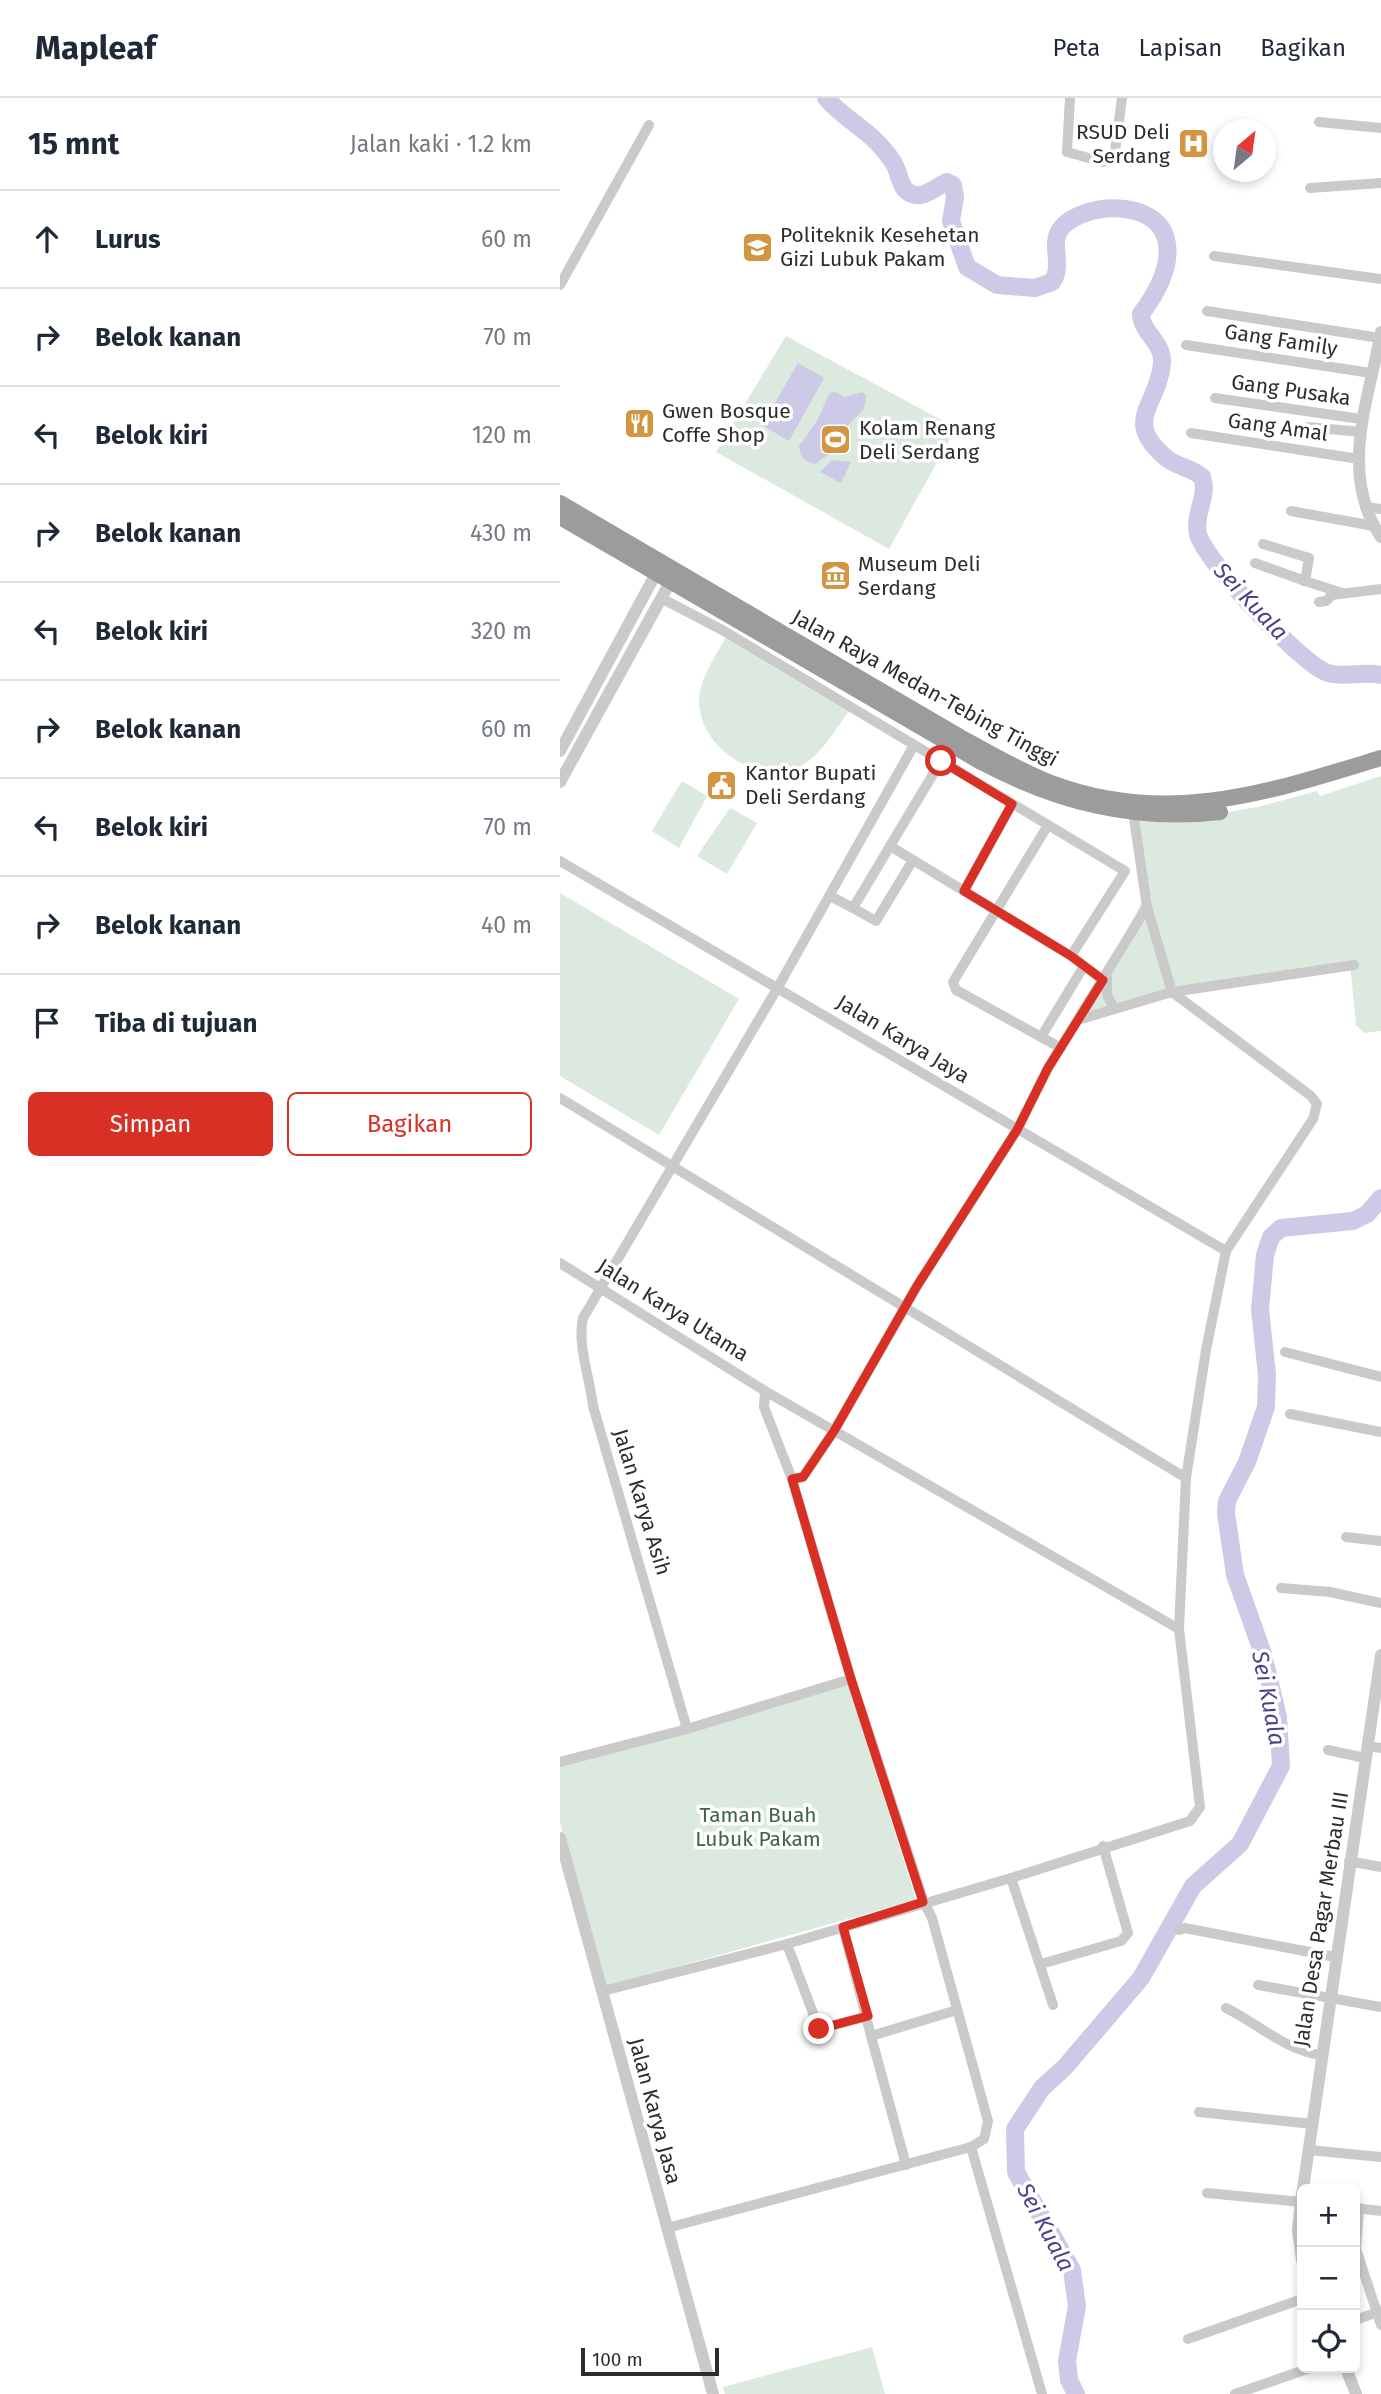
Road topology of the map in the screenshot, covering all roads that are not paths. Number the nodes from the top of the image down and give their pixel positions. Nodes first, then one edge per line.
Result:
1 (1070, 98) edge
2 (1122, 98) edge
3 (1319, 122) dead end
4 (649, 125) dead end
5 (1381, 128) edge
6 (1381, 183) edge
7 (1310, 188) dead end
8 (1214, 256) dead end
9 (1381, 279) edge
10 (560, 285) edge
11 (1207, 311) dead end
12 (1380, 335) edge
13 (1186, 345) dead end
14 (1374, 378) edge
15 (1215, 398) dead end
16 (1361, 426) junction
17 (1308, 427) dead end
18 (1191, 433) dead end
19 (1359, 458) junction
20 (560, 503) edge
21 (1366, 507) junction
22 (1381, 509) edge
23 (1291, 512) dead end
24 (560, 517) edge
25 (1377, 532) edge
26 (1263, 544) dead end
27 (1255, 563) dead end
28 (666, 573) junction
29 (1306, 581) junction
30 (1381, 589) edge
31 (1342, 593) junction
32 (661, 598) junction
33 (1319, 602) dead end
34 (914, 745) junction
35 (560, 751) edge
36 (1381, 758) edge
37 (941, 761) junction
38 (1381, 768) edge
39 (560, 782) edge
40 (1012, 804) junction
41 (1133, 812) junction
42 (1048, 825) junction
43 (890, 846) junction
44 (913, 860) junction
45 (560, 861) edge
46 (1125, 871) junction
47 (1142, 876) junction
48 (964, 891) junction
49 (830, 895) junction
50 (1147, 907) junction
51 (853, 908) junction
52 (995, 910) junction
53 (1071, 956) junction
54 (1354, 965) dead end
55 (1084, 966) junction
56 (1106, 976) junction
57 (778, 987) junction
58 (1172, 992) junction
59 (1114, 1007) junction
60 (1081, 1018) junction
61 (1041, 1037) junction
62 (1061, 1048) junction
63 (560, 1097) edge
64 (1017, 1130) junction
65 (671, 1165) junction
66 (1226, 1251) junction
67 (560, 1264) edge
68 (601, 1288) junction
69 (905, 1306) junction
70 (1285, 1352) dead end
71 (1381, 1377) edge
72 (765, 1391) junction
73 (1290, 1414) dead end
74 (834, 1431) junction
75 (1381, 1432) edge
76 (1186, 1478) junction
77 (792, 1479) junction
78 (1346, 1537) dead end
79 (1381, 1541) edge
80 (1281, 1588) dead end
81 (1381, 1603) edge
82 (1179, 1629) junction
83 (1381, 1655) edge
84 (851, 1679) junction
85 (687, 1729) junction
86 (1328, 1750) dead end
87 (1371, 1751) edge
88 (560, 1762) edge
89 (560, 1838) edge
90 (1103, 1846) junction
91 (1349, 1861) junction
92 (1381, 1867) edge
93 (1011, 1878) junction
94 (923, 1902) junction
95 (843, 1927) junction
96 (1179, 1930) dead end
97 (787, 1944) junction
98 (1335, 1957) junction
99 (1041, 1964) junction
100 (1258, 1985) dead end
101 (603, 1991) junction
102 (1330, 1999) junction
103 (1053, 2006) dead end
104 (1381, 2007) edge
105 (1226, 2008) dead end
106 (957, 2010) junction
107 (868, 2016) junction
108 (871, 2036) junction
109 (1320, 2056) junction
110 (1199, 2112) dead end
111 (1312, 2124) junction
112 (971, 2147) junction
113 (1309, 2150) junction
114 (1381, 2157) edge
115 (906, 2165) junction
116 (1304, 2184) edge
117 (1207, 2193) dead end
118 (1297, 2197) edge
119 (1360, 2208) edge
120 (1381, 2211) edge
121 (667, 2228) junction
122 (1356, 2247) edge
123 (1297, 2301) edge
124 (1378, 2311) edge
125 (1360, 2318) edge
126 (1381, 2325) edge
127 (1188, 2339) dead end
128 (1297, 2373) edge
129 (1348, 2373) edge
130 (713, 2394) edge
131 (1042, 2394) edge
132 (1235, 2394) edge
133 (1356, 2394) edge

1 - 2 street
3 - 5 street
4 - 10 street
6 - 7 street
8 - 9 street
11 - 12 street
12 - 14 street
13 - 14 street, Gang Family
14 - 16 street
15 - 16 street, Gang Pusaka
16 - 17 street
16 - 19 street
18 - 19 street, Gang Amal
19 - 21 street
20 - 28 highway, Jalan Raya Medan-Tebing Tinggi
21 - 22 street
21 - 25 street
23 - 25 street
24 - 28 highway, Jalan Raya Medan-Tebing Tinggi
26 - 29 street
27 - 29 street
28 - 32 street
28 - 35 street
28 - 36 highway, Jalan Raya Medan-Tebing Tinggi
28 - 41 highway, Jalan Raya Medan-Tebing Tinggi
29 - 31 street
30 - 31 street
31 - 33 street
32 - 34 street
32 - 39 street
34 - 37 street
34 - 49 street, Jalan Karya Asih
37 - 40 street
37 - 43 street
38 - 41 highway, Jalan Raya Medan-Tebing Tinggi
40 - 42 street
40 - 48 street
41 - 47 street
42 - 46 street
42 - 52 street
43 - 44 street
43 - 51 street
44 - 48 street
44 - 51 street
45 - 57 street, Jalan Karya Jaya
46 - 47 street
46 - 53 street
47 - 50 street
48 - 52 street
49 - 51 street
49 - 57 street, Jalan Karya Asih
50 - 56 street
50 - 58 street
52 - 53 street
52 - 61 street
53 - 55 street
54 - 58 street
55 - 56 street
55 - 61 street
56 - 59 street
56 - 60 street
57 - 64 street, Jalan Karya Jaya
57 - 65 street, Jalan Karya Asih
58 - 59 street
58 - 66 street
59 - 60 street
60 - 62 street
61 - 62 street
62 - 64 street
63 - 65 street
64 - 66 street, Jalan Karya Jaya
64 - 69 street
65 - 68 street, Jalan Karya Asih
65 - 69 street
66 - 76 street
67 - 68 street, Jalan Karya Utama
68 - 72 street, Jalan Karya Utama
68 - 85 street, Jalan Karya Asih
69 - 74 street
69 - 76 street
70 - 71 street
72 - 74 street, Jalan Karya Utama
72 - 77 street
73 - 75 street
74 - 77 street
74 - 82 street, Jalan Karya Utama
76 - 82 street
77 - 84 street
78 - 79 street
80 - 81 street
82 - 90 street
83 - 87 street, Jalan Desa Pagar Merbau III
84 - 85 street
84 - 94 street
85 - 88 street
86 - 87 street
87 - 91 street, Jalan Desa Pagar Merbau III
89 - 101 street, Jalan Karya Jasa
90 - 93 street
90 - 99 street
91 - 92 street
91 - 98 street, Jalan Desa Pagar Merbau III
93 - 94 street
93 - 99 street
94 - 95 street
94 - 106 street
95 - 97 street
95 - 107 street
96 - 98 street
97 - 101 street
97 - 107 street
98 - 102 street, Jalan Desa Pagar Merbau III
99 - 103 street
100 - 102 street
101 - 121 street, Jalan Karya Jasa
102 - 104 street
102 - 109 street, Jalan Desa Pagar Merbau III
105 - 109 street
106 - 108 street
106 - 112 street
107 - 108 street
108 - 115 street
109 - 111 street, Jalan Desa Pagar Merbau III
110 - 111 street
111 - 113 street, Jalan Desa Pagar Merbau III
112 - 115 street
112 - 131 street
113 - 114 street
113 - 116 street, Jalan Desa Pagar Merbau III
115 - 121 street
117 - 118 street
119 - 120 street
121 - 130 street, Jalan Karya Jasa
122 - 124 street
123 - 127 street
124 - 125 street
124 - 126 street
128 - 132 street
129 - 133 street

